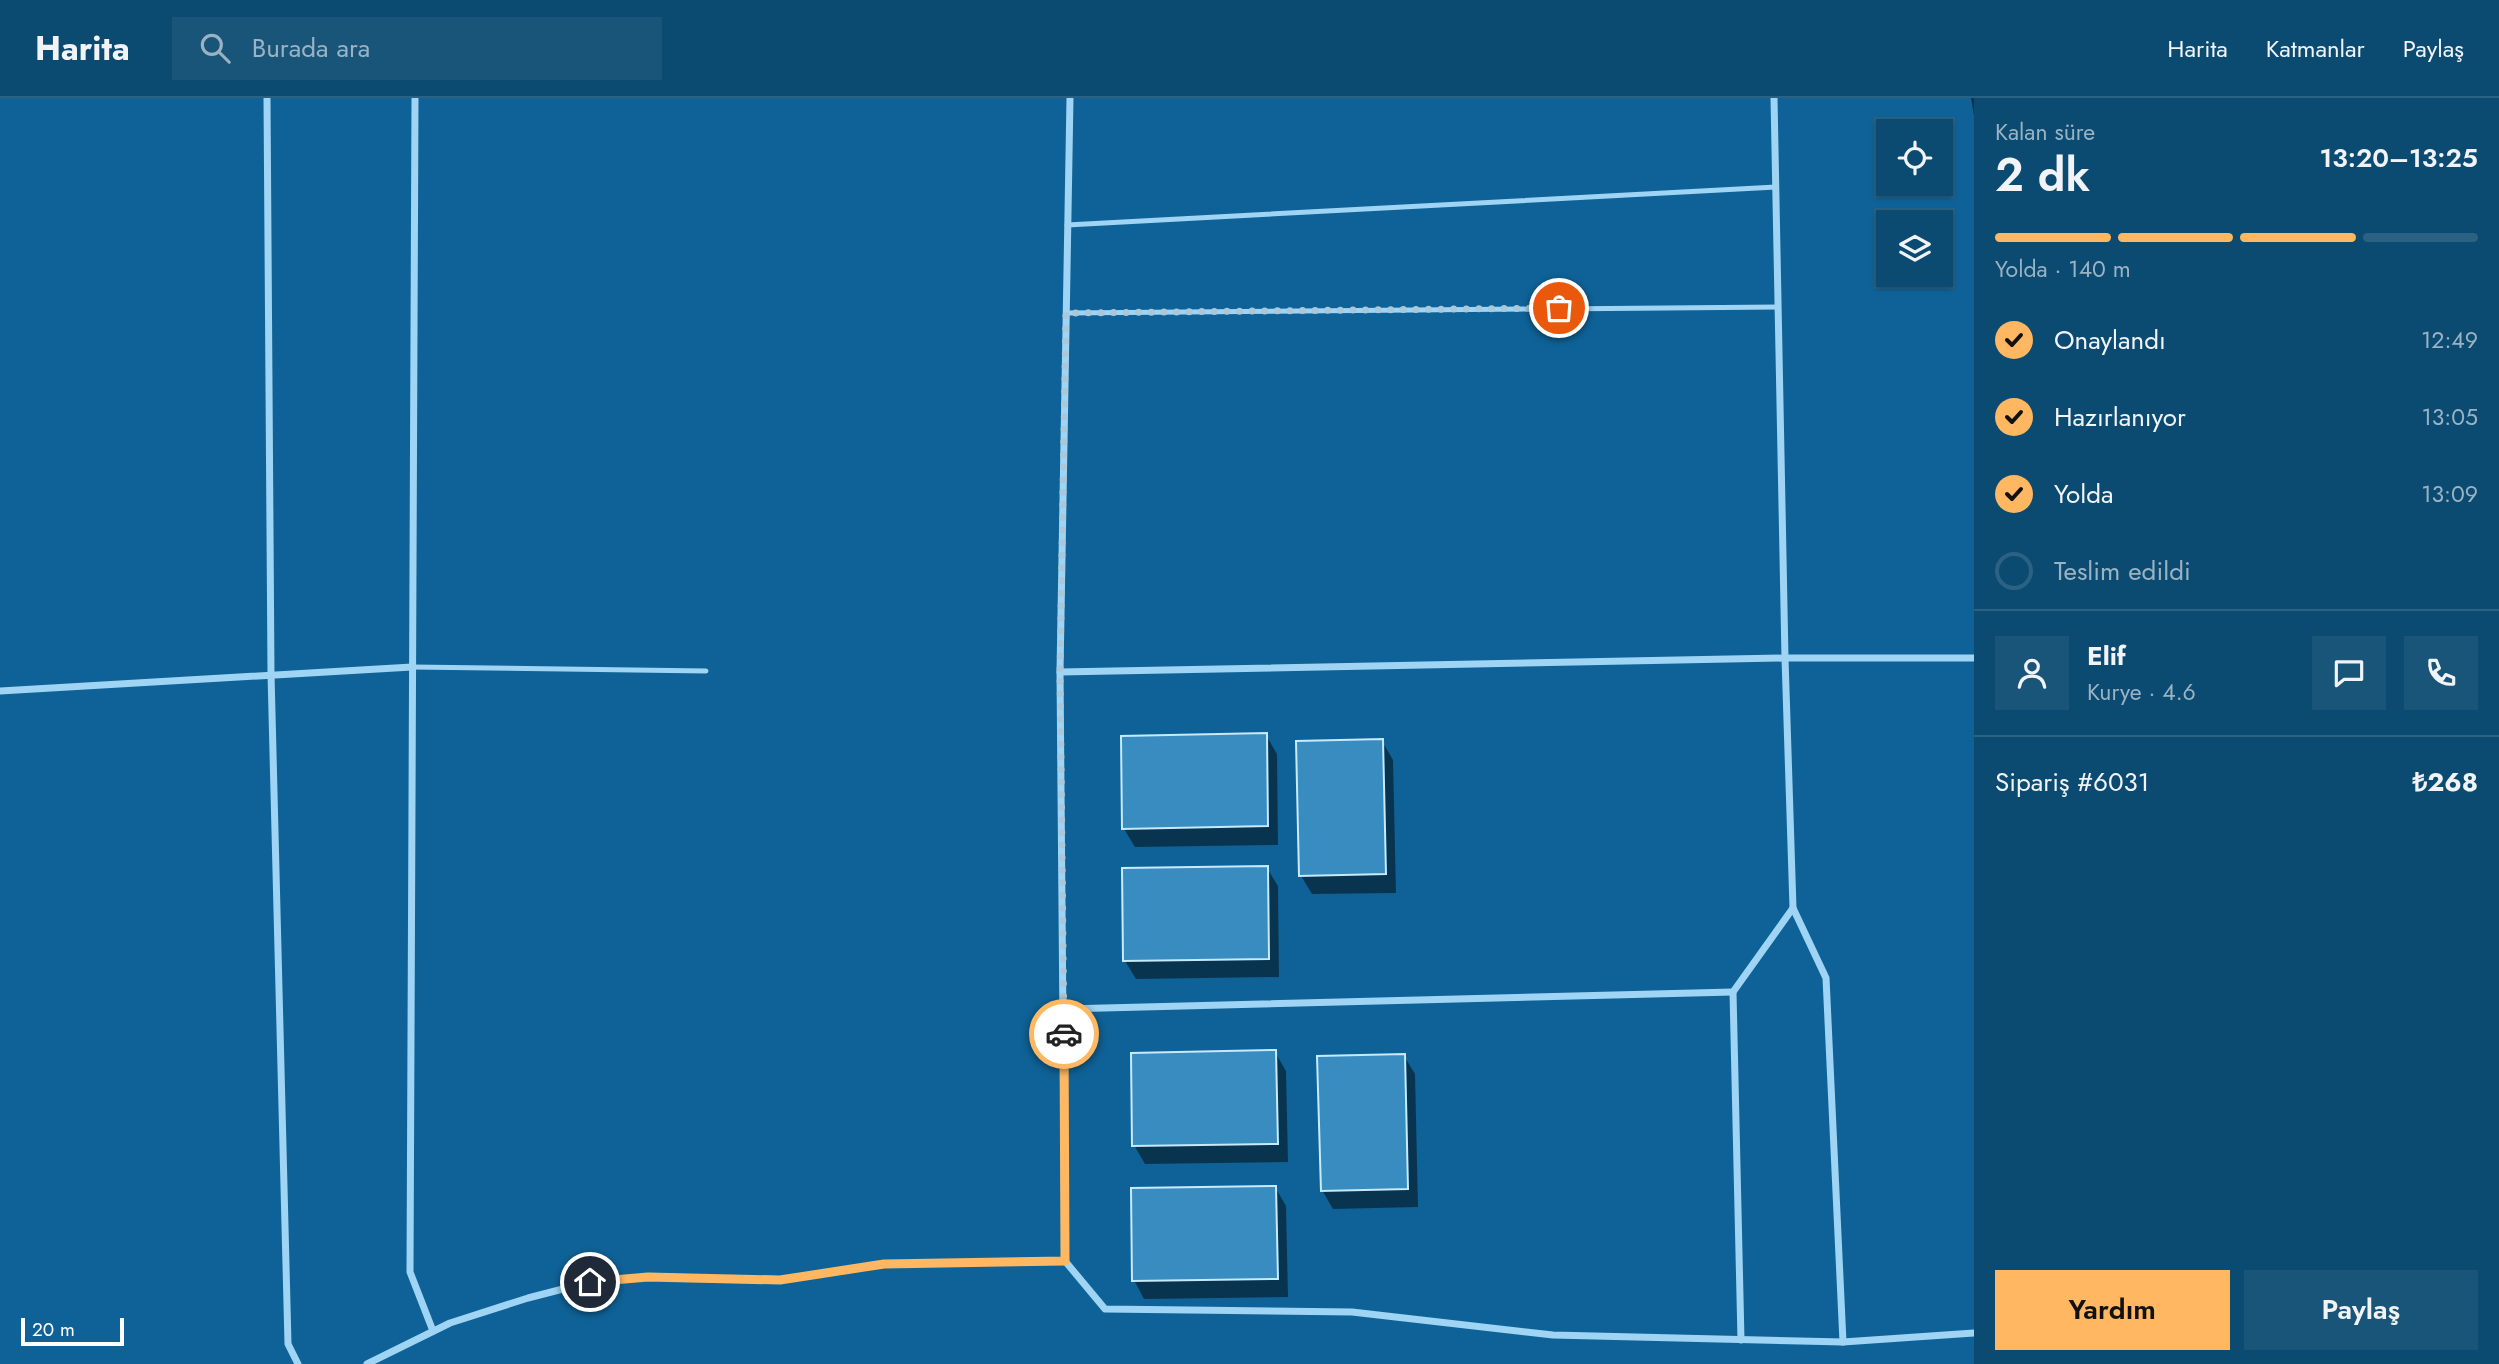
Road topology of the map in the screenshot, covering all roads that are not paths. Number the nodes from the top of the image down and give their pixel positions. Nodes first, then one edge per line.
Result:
1 (267, 98) edge
2 (415, 98) edge
3 (1070, 98) edge
4 (1774, 98) edge
5 (1776, 187) junction
6 (1067, 225) junction
7 (1778, 307) junction
8 (1066, 313) junction
9 (1974, 658) edge
10 (1785, 659) junction
11 (412, 667) junction
12 (706, 671) dead end
13 (1060, 672) junction
14 (271, 674) junction
15 (0, 691) edge
16 (1793, 908) junction
17 (1733, 992) junction
18 (1064, 1009) junction
19 (1065, 1261) junction
20 (433, 1331) junction
21 (1974, 1333) edge
22 (1741, 1339) junction
23 (1843, 1342) junction
24 (298, 1364) edge
25 (367, 1364) edge

1 - 14 street
2 - 11 street
3 - 6 street
4 - 5 street
5 - 6 lane
5 - 7 street
6 - 8 street
7 - 8 lane
7 - 10 street
8 - 13 street
9 - 10 street
10 - 13 street
10 - 16 street
11 - 12 lane
11 - 14 street
11 - 20 street
13 - 18 street
14 - 15 street
14 - 24 street
16 - 17 street
16 - 23 street
17 - 18 street
17 - 22 street
18 - 19 street
19 - 20 street
19 - 22 street
20 - 25 street
21 - 23 street
22 - 23 street

